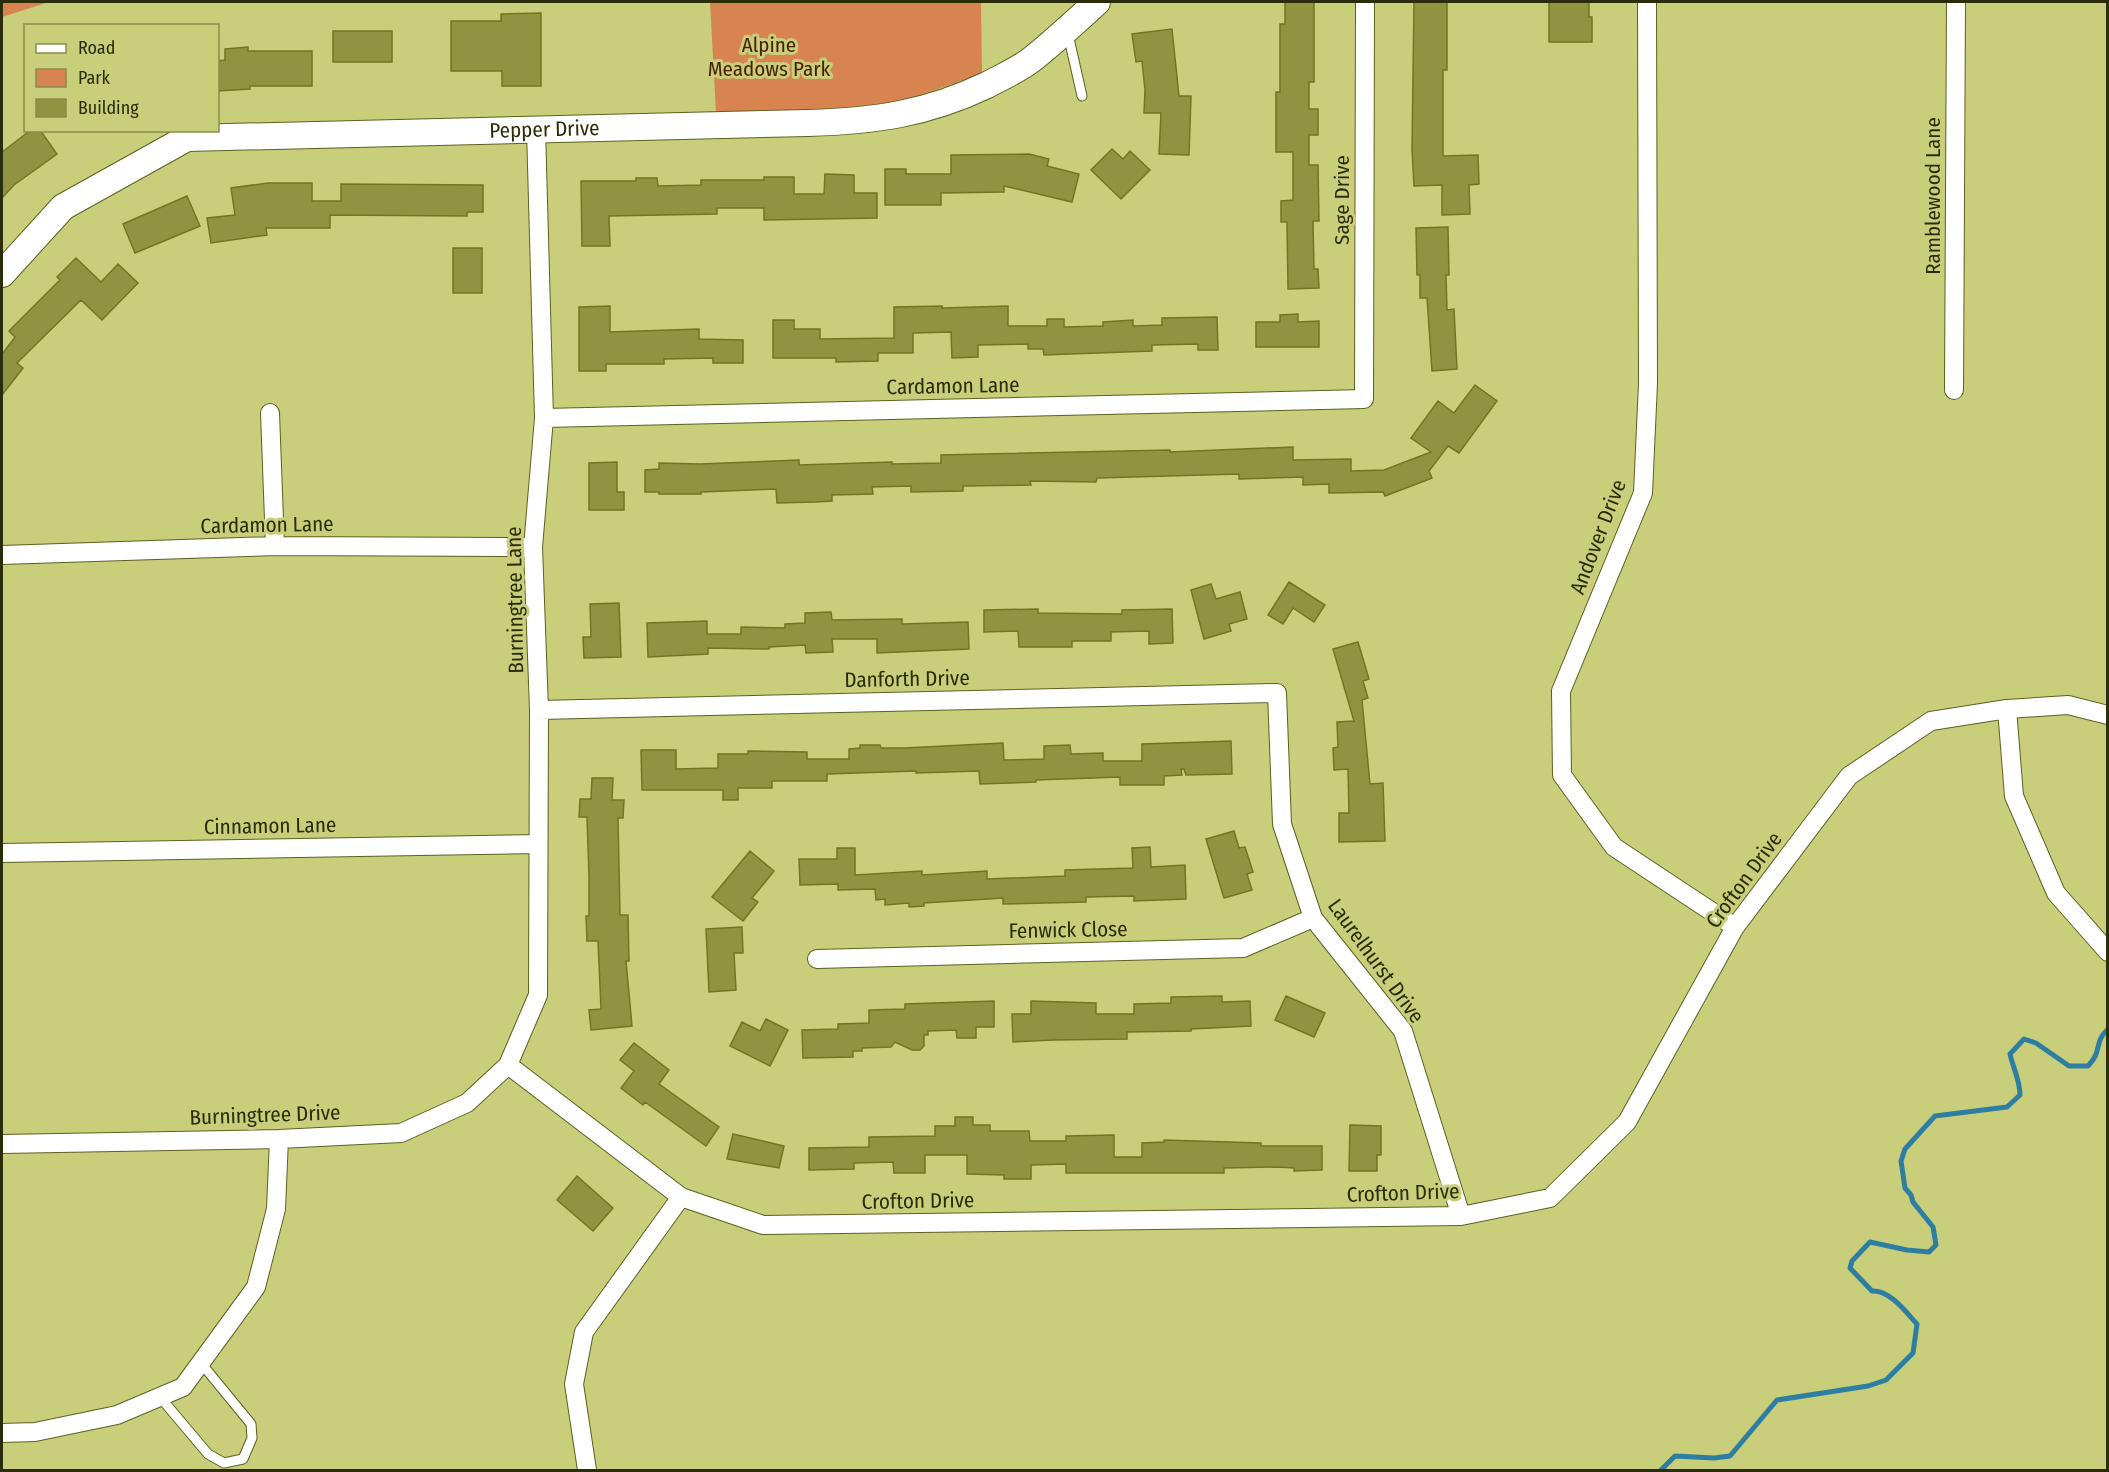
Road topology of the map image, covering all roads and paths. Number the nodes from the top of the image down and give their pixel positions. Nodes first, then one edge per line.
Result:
1 (1097, 2) edge
2 (1365, 2) edge
3 (1647, 2) edge
4 (1956, 2) edge
5 (1066, 29) junction
6 (1082, 96) dead end
7 (536, 129) junction
8 (2, 274) edge
9 (1954, 390) dead end
10 (1364, 399) joint
11 (270, 413) dead end
12 (544, 418) junction
13 (275, 546) junction
14 (533, 547) junction
15 (2, 555) edge
16 (1277, 693) joint
17 (2007, 708) junction
18 (539, 710) junction
19 (2108, 715) edge
20 (538, 844) junction
21 (2, 853) edge
22 (1313, 918) junction
23 (1735, 927) junction
24 (2108, 952) edge
25 (817, 959) dead end
26 (508, 1065) junction
27 (279, 1139) junction
28 (2, 1144) edge
29 (681, 1197) junction
30 (1461, 1216) junction
31 (201, 1363) junction
32 (160, 1397) junction
33 (2, 1433) edge
34 (587, 1470) edge

1 - 5 street, Pepper Drive
2 - 10 street, Sage Drive
3 - 23 street, Andover Drive
4 - 9 street, Ramblewood Lane
5 - 6 lane
5 - 7 street, Pepper Drive
7 - 8 street, Pepper Drive
7 - 12 street, Burningtree Lane
10 - 12 street, Cardamon Lane
11 - 13 street
12 - 14 street, Burningtree Lane
13 - 14 street, Cardamon Lane
13 - 15 street, Cardamon Lane
14 - 18 street, Burningtree Lane
16 - 18 street, Danforth Drive
16 - 22 street, Laurelhurst Drive
17 - 19 street, Crofton Drive
17 - 23 street, Crofton Drive
17 - 24 street
18 - 20 street, Burningtree Lane
20 - 21 street, Cinnamon Lane
20 - 26 street, Burningtree Lane
22 - 25 street, Fenwick Close
22 - 30 street, Laurelhurst Drive
23 - 30 street, Crofton Drive
26 - 27 street, Burningtree Drive
26 - 29 street, Crofton Drive
27 - 28 street, Burningtree Drive
27 - 31 street
29 - 30 street, Crofton Drive
29 - 34 street
31 - 32 street
31 - 32 lane
32 - 33 street

